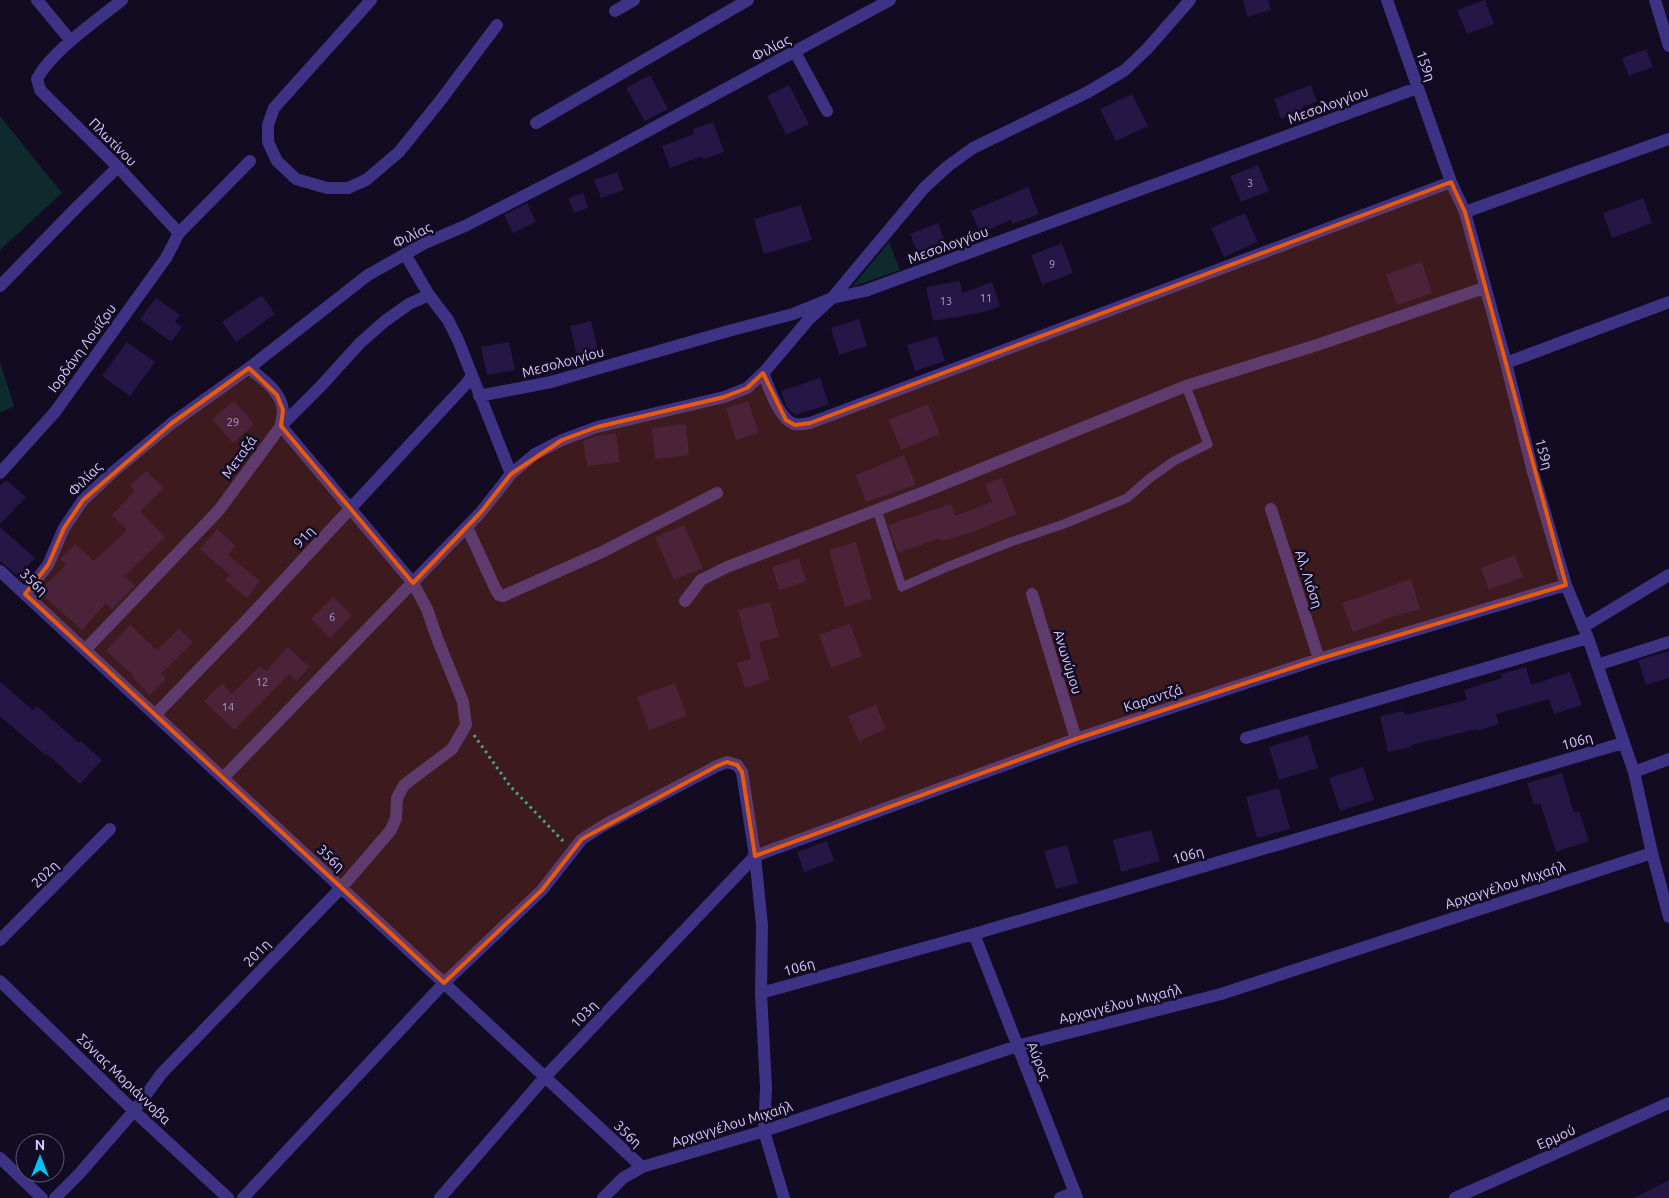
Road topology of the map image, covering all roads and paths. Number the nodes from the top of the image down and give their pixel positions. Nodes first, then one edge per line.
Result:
1 (37, 0) edge
2 (122, 0) edge
3 (371, 0) edge
4 (632, 0) edge
5 (748, 0) edge
6 (890, 0) edge
7 (1190, 0) edge
8 (1387, 0) edge
9 (1655, 0) edge
10 (615, 11) dead end
11 (497, 26) dead end
12 (70, 41) junction
13 (1669, 46) edge
14 (795, 52) junction
15 (1417, 88) junction
16 (827, 111) dead end
17 (536, 123) dead end
18 (1669, 139) edge
19 (250, 162) dead end
20 (118, 167) junction
21 (1451, 182) junction
22 (1465, 212) junction
23 (179, 234) junction
24 (405, 254) junction
25 (0, 286) edge
26 (1484, 288) junction
27 (429, 295) junction
28 (832, 298) junction
29 (1669, 302) edge
30 (1506, 363) junction
31 (249, 368) junction
32 (763, 373) junction
33 (472, 376) junction
34 (1186, 386) junction
35 (479, 396) junction
36 (280, 426) junction
37 (0, 473) edge
38 (510, 474) junction
39 (717, 493) dead end
40 (351, 508) junction
41 (1271, 509) dead end
42 (877, 510) junction
43 (468, 527) junction
44 (0, 571) edge
45 (1669, 575) edge
46 (413, 583) junction
47 (1566, 585) junction
48 (25, 594) junction
49 (1032, 594) dead end
50 (685, 601) dead end
51 (1586, 632) junction
52 (1669, 642) edge
53 (85, 650) junction
54 (1319, 659) junction
55 (1597, 665) junction
56 (155, 715) junction
57 (466, 725) junction
58 (1246, 738) dead end
59 (1076, 739) junction
60 (1623, 743) junction
61 (1669, 759) edge
62 (1634, 772) junction
63 (223, 778) junction
64 (110, 829) dead end
65 (572, 850) junction
66 (1652, 852) junction
67 (755, 856) junction
68 (341, 888) junction
69 (1669, 917) edge
70 (974, 934) junction
71 (0, 940) edge
72 (0, 981) edge
73 (444, 983) junction
74 (761, 993) junction
75 (1017, 1046) junction
76 (545, 1077) junction
77 (1669, 1103) edge
78 (134, 1111) junction
79 (764, 1131) junction
80 (0, 1158) edge
81 (642, 1167) junction
82 (1481, 1193) edge
83 (1076, 1195) edge
84 (42, 1198) edge
85 (55, 1198) edge
86 (228, 1198) edge
87 (243, 1198) edge
88 (440, 1198) edge
89 (603, 1198) edge
90 (784, 1198) edge
91 (1060, 1198) edge
92 (1455, 1198) edge

1 - 12 street
2 - 12 street
3 - 11 street
4 - 10 street
5 - 17 street
6 - 14 street, Φιλίας
7 - 28 street
8 - 15 street, 159η
9 - 13 street
12 - 20 street, Πλωτίνου
14 - 16 street
14 - 24 street, Φιλίας
15 - 21 street, 159η
15 - 28 street, Μεσολογγίου
18 - 22 street
19 - 23 street, Ιορδάνη Λουίζου
20 - 23 street, Πλωτίνου
20 - 25 street
21 - 22 street, 159η
21 - 32 street
22 - 26 street, 159η
23 - 37 street, Ιορδάνη Λουίζου
24 - 27 street
24 - 31 street, Φιλίας
26 - 30 street, 159η
26 - 34 street
27 - 33 street
27 - 36 street, Μεταξά
28 - 32 street
28 - 35 street, Μεσολογγίου
29 - 30 street
30 - 47 street, 159η
31 - 36 street
31 - 48 street, Φιλίας
32 - 38 street
33 - 35 street
33 - 40 street, 91η
34 - 42 street
34 - 42 lane
35 - 38 street
36 - 40 street
36 - 53 street, Μεταξά
38 - 43 street
39 - 43 street
40 - 46 street
40 - 56 street, 91η
41 - 54 street, Αλ. Λιόση
42 - 50 street
43 - 46 street
44 - 48 street, 356η
45 - 51 street
46 - 57 street
46 - 63 street
47 - 51 street, 159η
47 - 54 street, Καραντζά
48 - 53 street, 356η
49 - 59 street, Ανωνύμου
51 - 55 street, 159η
51 - 58 street
52 - 55 street
53 - 56 street, 356η
54 - 59 street, Καραντζά
55 - 60 street, 159η
56 - 63 street, 356η
57 - 65 path
57 - 68 street, 201η
59 - 67 street, Καραντζά
60 - 62 street, 159η
60 - 70 street, 106η
61 - 62 street
62 - 66 street, 159η
63 - 68 street, 356η
64 - 71 street, 202η
65 - 67 street
65 - 73 street
66 - 69 street, 159η
66 - 75 street, Αρχαγγέλου Μιχαήλ
67 - 74 street
67 - 76 street, 103η
68 - 73 street, 356η
68 - 78 street, 201η
70 - 74 street, 106η
70 - 75 street, Αύρας
72 - 78 street, Σόνιας Μοριάννοβα
73 - 76 street, 356η
73 - 87 street
74 - 79 street
75 - 79 street, Αρχαγγέλου Μιχαήλ
75 - 83 street, Αύρας
76 - 81 street, 356η
76 - 88 street, 103η
77 - 82 street, Ερμού
78 - 85 street, 201η
78 - 86 street, Σόνιας Μοριάννοβα
79 - 81 street, Αρχαγγέλου Μιχαήλ
79 - 90 street
80 - 84 street
81 - 89 street, Αρχαγγέλου Μιχαήλ
82 - 92 street, Ερμού
83 - 91 street

